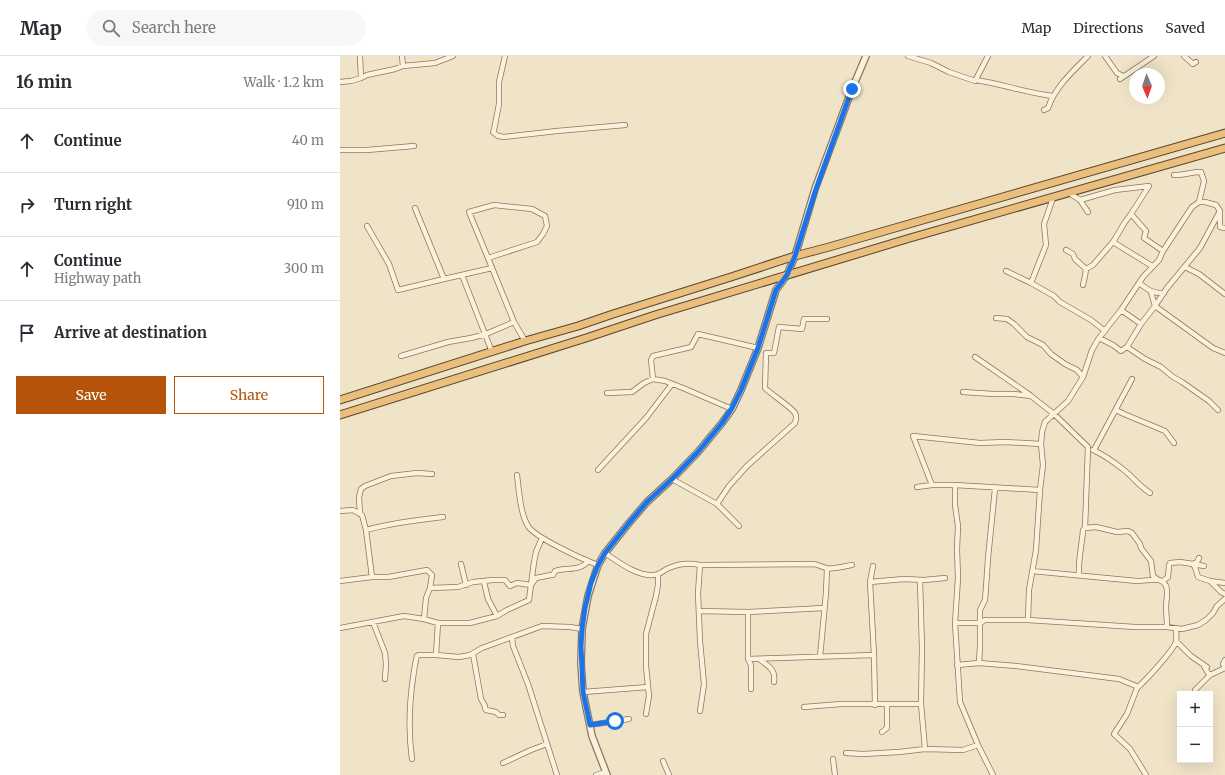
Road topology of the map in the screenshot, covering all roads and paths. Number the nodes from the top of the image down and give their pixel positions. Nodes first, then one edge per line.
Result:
1 (360, 56) edge
2 (402, 56) edge
3 (453, 56) edge
4 (505, 56) edge
5 (866, 56) edge
6 (908, 56) edge
7 (988, 56) edge
8 (1088, 56) edge
9 (1104, 56) edge
10 (1154, 56) edge
11 (1184, 56) edge
12 (1196, 62) dead end
13 (404, 66) junction
14 (361, 78) junction
15 (976, 80) junction
16 (340, 82) edge
17 (1053, 96) junction
18 (1044, 110) dead end
19 (625, 126) dead end
20 (1225, 133) edge
21 (414, 146) dead end
22 (1225, 148) edge
23 (340, 150) edge
24 (1174, 175) dead end
25 (1071, 192) junction
26 (1053, 198) junction
27 (1080, 200) junction
28 (1199, 202) junction
29 (415, 208) dead end
30 (1220, 211) junction
31 (1088, 212) dead end
32 (1131, 214) junction
33 (1225, 224) edge
34 (367, 226) dead end
35 (1222, 227) edge
36 (1210, 230) junction
37 (1113, 242) junction
38 (1066, 250) dead end
39 (1163, 251) junction
40 (795, 256) junction
41 (488, 258) junction
42 (1152, 266) junction
43 (1185, 266) junction
44 (492, 268) junction
45 (1086, 270) junction
46 (1006, 271) dead end
47 (462, 275) junction
48 (787, 275) junction
49 (444, 279) junction
50 (1031, 283) junction
51 (1139, 283) junction
52 (1082, 285) dead end
53 (1151, 292) junction
54 (1164, 293) junction
55 (1225, 294) edge
56 (1155, 306) junction
57 (1121, 310) junction
58 (612, 314) junction
59 (996, 318) dead end
60 (827, 319) dead end
61 (514, 322) junction
62 (1141, 324) junction
63 (619, 327) junction
64 (1105, 331) junction
65 (486, 334) junction
66 (1099, 338) junction
67 (525, 341) junction
68 (1127, 347) junction
69 (758, 348) junction
70 (492, 352) junction
71 (1225, 353) edge
72 (401, 356) dead end
73 (975, 357) dead end
74 (1083, 377) junction
75 (653, 379) junction
76 (1132, 379) dead end
77 (672, 384) junction
78 (963, 392) dead end
79 (607, 394) dead end
80 (1031, 396) junction
81 (340, 400) edge
82 (732, 408) junction
83 (1116, 410) junction
84 (1218, 410) dead end
85 (1054, 414) junction
86 (340, 415) edge
87 (1174, 443) dead end
88 (1041, 444) junction
89 (1088, 447) junction
90 (1094, 450) junction
91 (598, 470) dead end
92 (432, 474) dead end
93 (516, 475) dead end
94 (672, 479) junction
95 (932, 485) junction
96 (955, 485) junction
97 (917, 487) dead end
98 (995, 488) junction
99 (1040, 490) junction
100 (1150, 493) dead end
101 (717, 504) junction
102 (340, 511) edge
103 (360, 514) junction
104 (443, 517) dead end
105 (738, 526) dead end
106 (1085, 528) junction
107 (366, 530) junction
108 (542, 538) junction
109 (605, 553) junction
110 (1199, 558) dead end
111 (588, 562) junction
112 (461, 564) dead end
113 (1033, 564) junction
114 (1194, 564) junction
115 (598, 565) junction
116 (700, 565) junction
117 (852, 565) dead end
118 (873, 566) dead end
119 (1204, 566) dead end
120 (827, 569) junction
121 (1032, 571) junction
122 (1041, 572) junction
123 (658, 574) junction
124 (1079, 575) junction
125 (372, 577) junction
126 (945, 578) dead end
127 (1157, 579) junction
128 (920, 580) junction
129 (340, 581) edge
130 (1163, 581) junction
131 (1210, 581) junction
132 (484, 582) junction
133 (870, 582) junction
134 (1225, 582) edge
135 (466, 585) junction
136 (531, 585) junction
137 (430, 588) junction
138 (1225, 594) edge
139 (1225, 599) edge
140 (824, 608) junction
141 (699, 611) junction
142 (748, 612) junction
143 (497, 616) junction
144 (424, 618) junction
145 (1028, 620) junction
146 (374, 622) junction
147 (438, 623) junction
148 (955, 623) junction
149 (980, 623) junction
150 (1167, 627) junction
151 (340, 628) edge
152 (582, 629) junction
153 (1176, 629) junction
154 (512, 638) junction
155 (1176, 641) junction
156 (513, 646) junction
157 (482, 648) junction
158 (473, 654) junction
159 (436, 655) junction
160 (874, 655) junction
161 (820, 657) junction
162 (748, 659) junction
163 (759, 659) junction
164 (1225, 660) edge
165 (979, 663) junction
166 (957, 665) junction
167 (1225, 668) edge
168 (1210, 675) junction
169 (385, 679) dead end
170 (774, 682) dead end
171 (648, 687) junction
172 (1137, 688) junction
173 (751, 689) dead end
174 (1195, 690) dead end
175 (583, 692) junction
176 (921, 704) junction
177 (875, 705) junction
178 (887, 705) junction
179 (804, 707) dead end
180 (700, 711) dead end
181 (646, 714) dead end
182 (502, 715) dead end
183 (629, 719) dead end
184 (590, 725) junction
185 (882, 732) dead end
186 (546, 744) junction
187 (978, 745) junction
188 (925, 749) junction
189 (846, 753) dead end
190 (412, 759) dead end
191 (832, 759) dead end
192 (663, 761) dead end
193 (503, 763) dead end
194 (607, 774) edge
195 (557, 775) edge
196 (596, 775) edge
197 (669, 775) edge
198 (835, 775) edge
199 (992, 775) edge
200 (1146, 775) edge

1 - 14 street
2 - 13 street
3 - 13 street
4 - 19 street
5 - 40 street
6 - 15 street
7 - 15 street
8 - 17 street
9 - 10 street
11 - 12 street
13 - 14 street
14 - 16 street
15 - 17 street
17 - 18 street
20 - 40 highway
21 - 23 street
22 - 25 highway
24 - 28 street
25 - 26 highway
25 - 27 street
26 - 48 highway
26 - 50 street
27 - 31 street
27 - 32 street
28 - 30 street
28 - 39 street
29 - 49 street
30 - 35 street
30 - 36 street
32 - 37 street
32 - 39 street
33 - 35 street
34 - 49 street
35 - 36 street
36 - 43 street
37 - 42 street
37 - 45 street
38 - 45 street
39 - 42 street
40 - 48 street
40 - 58 highway
41 - 41 street
41 - 44 street
42 - 51 street
43 - 54 street
43 - 55 street
44 - 47 street
44 - 61 street
45 - 52 street
46 - 50 street
47 - 49 street
47 - 65 street
48 - 63 highway
48 - 69 street
50 - 64 street
51 - 53 street
51 - 57 street
53 - 54 street
53 - 56 street
54 - 56 street
56 - 62 street
56 - 71 street
57 - 62 street
57 - 64 street
58 - 63 highway
58 - 67 highway
59 - 74 street
60 - 101 street
61 - 65 street
61 - 67 street
62 - 68 street
63 - 86 highway
64 - 66 street
65 - 70 street
65 - 72 street
66 - 68 street
66 - 74 street
67 - 70 highway
68 - 84 street
69 - 75 street
69 - 82 street
70 - 81 highway
73 - 80 street
74 - 85 street
75 - 77 street
75 - 79 street
76 - 83 street
77 - 82 street
77 - 91 street
78 - 80 street
80 - 85 street
82 - 94 street
83 - 87 street
83 - 90 street
85 - 88 street
85 - 89 street
88 - 95 street
88 - 99 street
89 - 90 street
89 - 106 street
90 - 100 street
92 - 103 street
93 - 108 street
94 - 101 street
94 - 109 street
95 - 96 street
95 - 97 street
96 - 98 street
96 - 148 street
98 - 99 street
98 - 149 street
99 - 113 street
101 - 105 street
102 - 103 street
103 - 107 street
104 - 107 street
106 - 124 street
106 - 127 street
107 - 125 street
108 - 111 street
108 - 136 street
109 - 115 street
109 - 123 street
110 - 114 street
111 - 115 street
111 - 136 street
112 - 135 street
113 - 121 street
113 - 122 street
114 - 119 street
114 - 130 street
114 - 131 street
115 - 152 street
116 - 120 street
116 - 123 street
116 - 141 street
117 - 120 street
118 - 133 street
120 - 140 street
121 - 122 street
121 - 145 street
122 - 124 street
123 - 171 street
124 - 127 street
125 - 129 street
125 - 137 street
126 - 128 street
127 - 130 street
128 - 133 street
128 - 176 street
130 - 150 street
131 - 134 street
131 - 138 street
132 - 135 street
132 - 136 street
132 - 143 street
133 - 160 street
135 - 137 street
136 - 143 street
137 - 144 street
139 - 153 street
140 - 142 street
140 - 161 street
141 - 142 street
141 - 180 street
142 - 162 street
143 - 147 street
144 - 146 street
144 - 147 street
145 - 149 street
145 - 150 street
146 - 151 street
146 - 169 street
147 - 159 street
148 - 149 street
148 - 166 street
149 - 165 street
150 - 153 street
152 - 154 street
152 - 175 street
153 - 155 street
154 - 156 street
154 - 157 street
155 - 168 street
155 - 172 street
156 - 157 street
156 - 186 street
157 - 158 street
158 - 159 street
158 - 182 street
159 - 190 street
160 - 161 street
160 - 177 street
161 - 163 street
162 - 163 street
162 - 173 street
163 - 170 street
164 - 167 street
165 - 166 street
165 - 172 street
166 - 187 street
167 - 168 street
168 - 174 street
171 - 175 street
171 - 181 street
172 - 200 street
175 - 184 street
176 - 178 street
176 - 188 street
177 - 178 street
177 - 179 street
178 - 185 street
183 - 184 street
184 - 194 street
186 - 193 street
186 - 195 street
187 - 188 street
187 - 199 street
188 - 189 street
191 - 198 street
192 - 197 street
194 - 196 street

